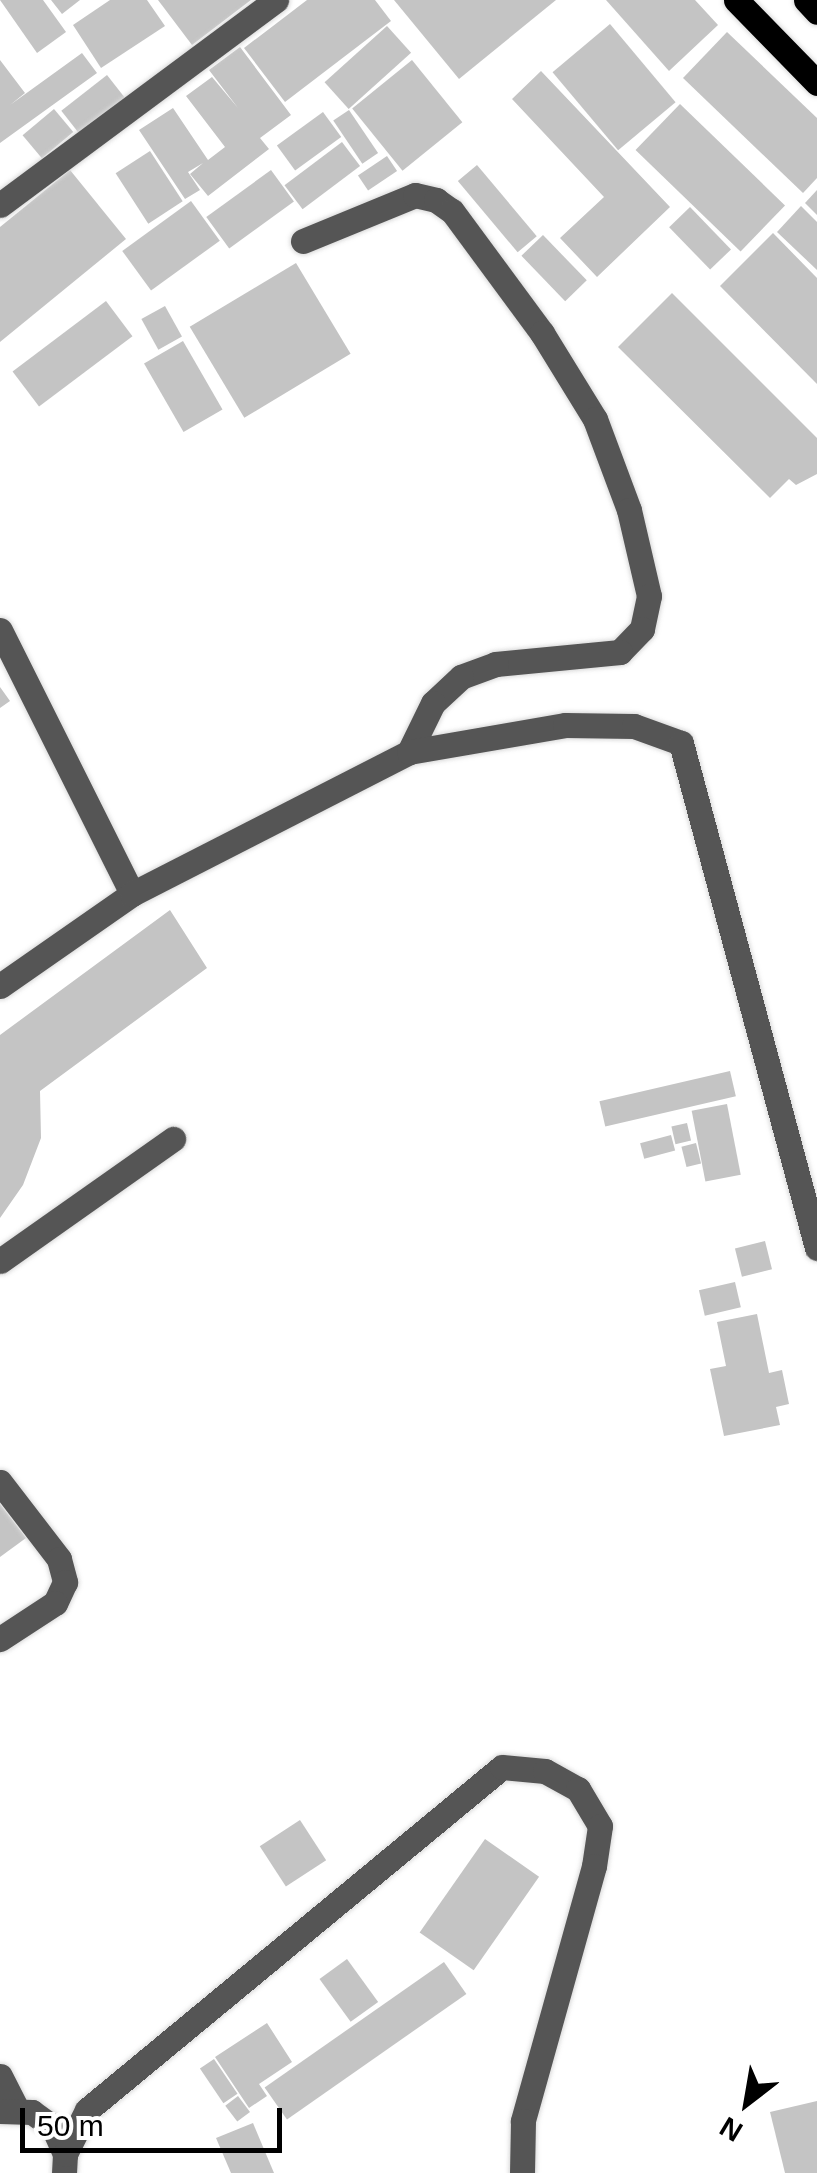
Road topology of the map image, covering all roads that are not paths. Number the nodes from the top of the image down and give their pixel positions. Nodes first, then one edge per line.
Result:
1 (276, 0) edge
2 (736, 0) edge
3 (806, 0) edge
4 (817, 12) edge
5 (817, 83) edge
6 (0, 205) edge
7 (302, 241) dead end
8 (0, 630) edge
9 (408, 752) junction
10 (132, 894) junction
11 (0, 986) edge
12 (173, 1139) dead end
13 (817, 1248) edge
14 (0, 1262) edge
15 (0, 1482) edge
16 (0, 1639) edge
17 (0, 2076) edge
18 (8, 2110) edge
19 (87, 2110) junction
20 (42, 2118) junction
21 (64, 2163) edge
22 (522, 2173) edge

1 - 6 street
2 - 5 main road
3 - 4 main road
7 - 9 street
8 - 10 street
9 - 10 street
9 - 13 street
10 - 11 street
12 - 14 street
15 - 16 street
17 - 18 street
18 - 20 street
19 - 20 street
19 - 21 street
19 - 22 street
20 - 21 street

